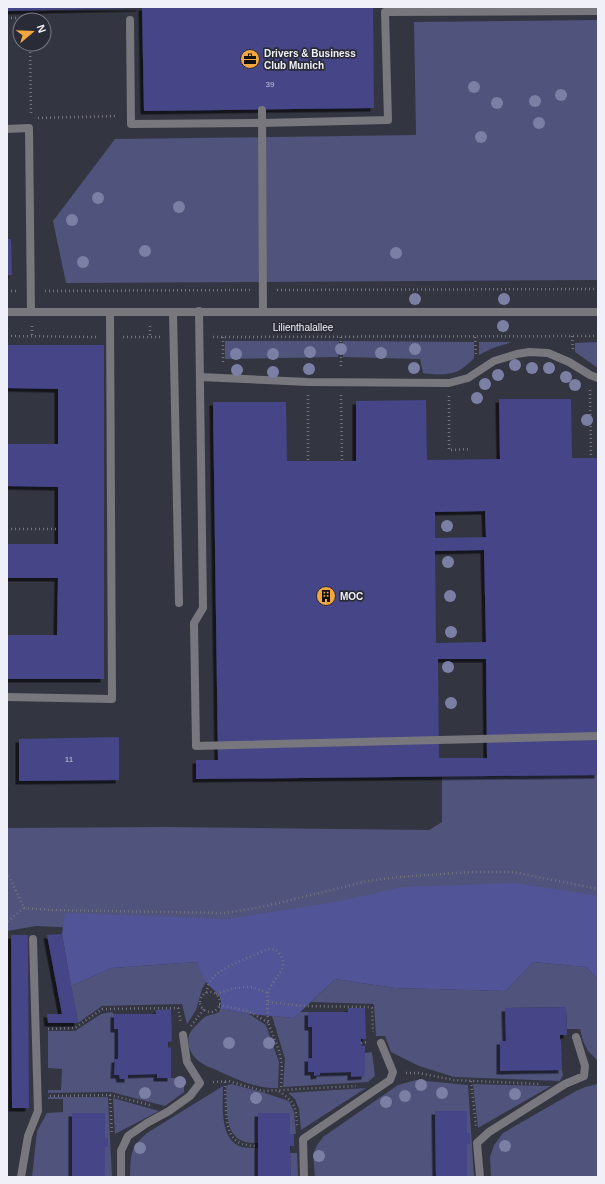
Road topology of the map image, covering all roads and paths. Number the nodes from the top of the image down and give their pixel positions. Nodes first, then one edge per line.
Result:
1 (598, 11) edge
2 (130, 20) dead end
3 (30, 52) edge
4 (262, 110) dead end
5 (131, 116) junction
6 (262, 123) junction
7 (7, 129) edge
8 (598, 288) edge
9 (263, 290) junction
10 (7, 291) edge
11 (31, 291) junction
12 (7, 312) edge
13 (32, 312) junction
14 (110, 312) junction
15 (173, 312) junction
16 (199, 312) junction
17 (263, 312) junction
18 (598, 312) edge
19 (31, 321) dead end
20 (7, 336) edge
21 (32, 336) junction
22 (598, 336) edge
23 (110, 337) junction
24 (174, 337) junction
25 (200, 337) junction
26 (223, 337) junction
27 (341, 337) junction
28 (590, 376) junction
29 (200, 377) junction
30 (223, 378) junction
31 (598, 378) edge
32 (308, 382) junction
33 (341, 382) junction
34 (449, 383) junction
35 (471, 449) dead end
36 (591, 458) dead end
37 (308, 461) dead end
38 (342, 461) dead end
39 (7, 529) edge
40 (58, 530) dead end
41 (179, 603) dead end
42 (7, 697) edge
43 (598, 736) edge
44 (7, 872) edge
45 (598, 889) edge
46 (24, 908) junction
47 (7, 922) edge
48 (33, 939) dead end
49 (206, 993) junction
50 (268, 993) junction
51 (216, 994) junction
52 (268, 1002) junction
53 (219, 1005) junction
54 (204, 1009) junction
55 (269, 1023) junction
56 (36, 1029) junction
57 (373, 1034) dead end
58 (183, 1035) junction
59 (576, 1037) dead end
60 (361, 1042) dead end
61 (369, 1042) dead end
62 (380, 1043) dead end
63 (470, 1081) dead end
64 (225, 1082) dead end
65 (110, 1095) junction
66 (38, 1096) junction
67 (169, 1111) junction
68 (112, 1134) dead end
69 (303, 1139) junction
70 (477, 1143) junction
71 (258, 1146) dead end
72 (21, 1177) edge
73 (121, 1177) edge
74 (304, 1177) edge
75 (480, 1177) edge

1 - 6 street
2 - 5 street
3 - 5 path
4 - 6 street
5 - 6 street
6 - 9 street
7 - 11 street
8 - 9 path
9 - 11 path
9 - 17 street
10 - 11 path
11 - 13 street
12 - 13 street, Lilienthalallee
13 - 14 street, Lilienthalallee
14 - 15 street, Lilienthalallee
14 - 23 street
15 - 16 street, Lilienthalallee
15 - 24 street
16 - 17 street, Lilienthalallee
16 - 25 street
17 - 18 street, Lilienthalallee
19 - 21 path
20 - 21 path
21 - 23 path
22 - 27 path, Lilienthalallee
23 - 24 path
23 - 42 street
24 - 41 street
25 - 26 path, Lilienthalallee
25 - 29 street
26 - 27 path, Lilienthalallee
26 - 30 path
27 - 33 path
28 - 31 street
28 - 34 street
28 - 36 path
29 - 30 street
29 - 43 street
30 - 32 street
32 - 33 street
32 - 37 path
33 - 34 street
33 - 38 path
34 - 35 path
39 - 40 path
44 - 46 path
45 - 46 path
46 - 47 path
48 - 56 street
49 - 50 path
49 - 51 path
49 - 54 path
50 - 51 path
50 - 52 path
51 - 53 path
52 - 55 path
52 - 57 path
53 - 54 path
53 - 55 path
54 - 58 path
55 - 69 path
56 - 58 path
56 - 66 street
58 - 67 street
59 - 70 street
60 - 61 path
62 - 69 street
63 - 70 path
64 - 71 path
65 - 66 path
65 - 67 path
65 - 68 path
66 - 72 street
67 - 73 street
69 - 74 street
70 - 75 street

